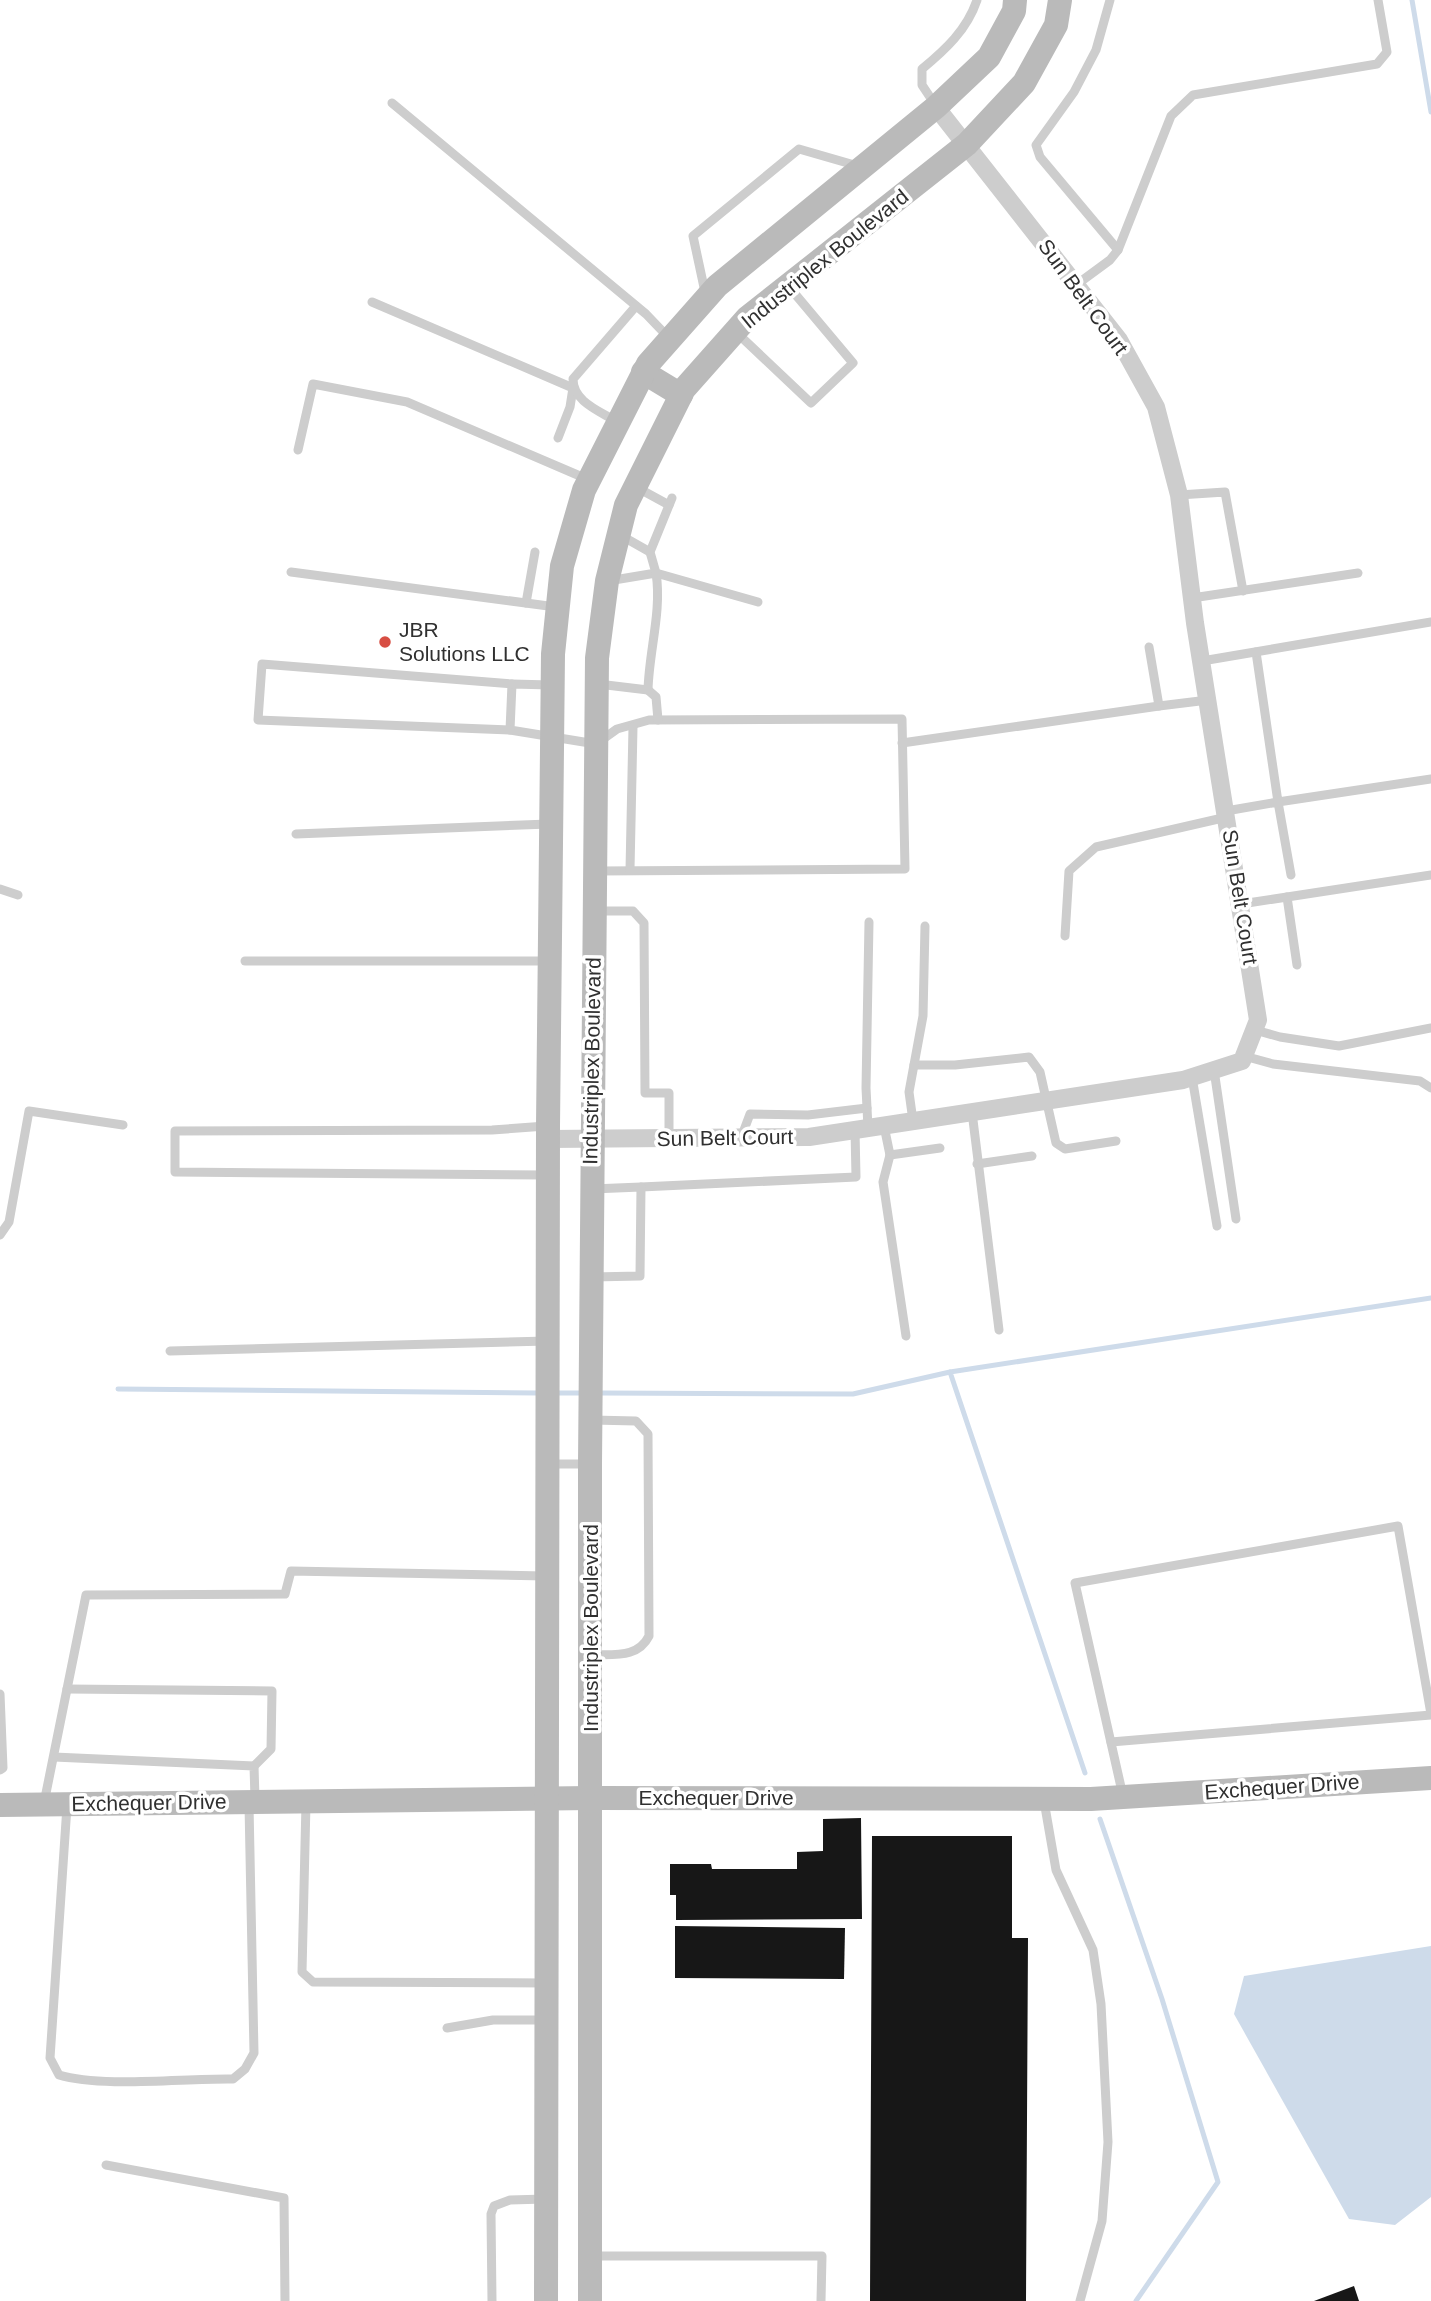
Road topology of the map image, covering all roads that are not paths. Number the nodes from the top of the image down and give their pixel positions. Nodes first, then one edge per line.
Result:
1 (977, 0) edge
2 (1015, 0) edge
3 (1060, 0) edge
4 (1110, 0) edge
5 (1378, 0) edge
6 (391, 103) dead end
7 (936, 107) junction
8 (967, 144) junction
9 (863, 167) junction
10 (1118, 250) junction
11 (789, 286) junction
12 (1075, 286) junction
13 (706, 296) junction
14 (372, 302) dead end
15 (636, 306) junction
16 (736, 331) junction
17 (669, 337) junction
18 (643, 372) junction
19 (573, 388) junction
20 (681, 396) junction
21 (618, 423) junction
22 (558, 438) dead end
23 (298, 450) dead end
24 (589, 480) junction
25 (635, 486) junction
26 (1179, 495) junction
27 (619, 534) junction
28 (535, 552) dead end
29 (650, 552) junction
30 (291, 572) dead end
31 (656, 573) junction
32 (1358, 573) dead end
33 (607, 581) junction
34 (1243, 591) junction
35 (1192, 598) junction
36 (758, 602) dead end
37 (526, 603) junction
38 (558, 607) junction
39 (1431, 622) edge
40 (1149, 648) dead end
41 (1256, 652) junction
42 (1202, 661) junction
43 (596, 683) junction
44 (512, 684) junction
45 (552, 685) junction
46 (648, 690) junction
47 (1208, 700) junction
48 (1159, 706) junction
49 (658, 720) junction
50 (632, 727) junction
51 (510, 730) junction
52 (552, 735) junction
53 (902, 743) junction
54 (596, 744) junction
55 (1431, 779) edge
56 (1278, 802) junction
57 (1227, 814) junction
58 (551, 824) junction
59 (296, 834) dead end
60 (629, 870) junction
61 (594, 872) junction
62 (1290, 875) dead end
63 (1431, 875) edge
64 (0, 889) edge
65 (18, 895) dead end
66 (1287, 897) junction
67 (1241, 904) junction
68 (594, 911) junction
69 (869, 922) dead end
70 (925, 926) dead end
71 (1065, 936) dead end
72 (245, 961) dead end
73 (550, 961) junction
74 (1297, 965) dead end
75 (1431, 1028) edge
76 (1255, 1030) junction
77 (1244, 1056) junction
78 (914, 1065) junction
79 (1214, 1070) junction
80 (1192, 1077) junction
81 (1431, 1088) edge
82 (1045, 1101) junction
83 (867, 1108) junction
84 (972, 1112) junction
85 (913, 1121) junction
86 (123, 1125) dead end
87 (869, 1128) junction
88 (548, 1132) junction
89 (741, 1138) junction
90 (669, 1139) junction
91 (591, 1140) junction
92 (1116, 1141) dead end
93 (940, 1148) dead end
94 (890, 1155) junction
95 (1032, 1156) dead end
96 (976, 1164) junction
97 (548, 1175) junction
98 (641, 1187) junction
99 (591, 1189) junction
100 (1236, 1219) dead end
101 (1217, 1226) dead end
102 (0, 1235) edge
103 (590, 1278) junction
104 (999, 1330) dead end
105 (906, 1336) dead end
106 (548, 1341) junction
107 (170, 1351) dead end
108 (590, 1420) junction
109 (548, 1464) junction
110 (590, 1464) junction
111 (547, 1576) junction
112 (591, 1655) junction
113 (67, 1689) junction
114 (0, 1694) edge
115 (1431, 1714) edge
116 (1111, 1742) junction
117 (54, 1757) junction
118 (254, 1766) junction
119 (0, 1770) edge
120 (1431, 1778) edge
121 (1123, 1797) junction
122 (592, 1798) junction
123 (547, 1799) junction
124 (1044, 1799) junction
125 (252, 1802) junction
126 (306, 1802) junction
127 (0, 1804) edge
128 (56, 1804) junction
129 (547, 1983) junction
130 (547, 2020) junction
131 (447, 2028) dead end
132 (106, 2165) dead end
133 (546, 2199) junction
134 (590, 2256) junction
135 (285, 2301) edge
136 (492, 2301) edge
137 (546, 2301) edge
138 (590, 2301) edge
139 (821, 2301) edge
140 (1080, 2301) edge

1 - 7 lane
2 - 7 street, Industriplex Boulevard
3 - 8 street, Industriplex Boulevard
4 - 10 lane
5 - 10 lane
6 - 15 lane
7 - 8 street, Sun Belt Court
7 - 9 street, Industriplex Boulevard
8 - 11 street, Industriplex Boulevard
8 - 12 street, Sun Belt Court
9 - 13 street, Industriplex Boulevard
9 - 13 lane
10 - 12 lane
11 - 16 street, Industriplex Boulevard
11 - 16 lane
12 - 26 street, Sun Belt Court
13 - 17 street, Industriplex Boulevard
14 - 19 lane
15 - 17 lane
15 - 19 lane
16 - 20 street, Industriplex Boulevard
17 - 18 street, Industriplex Boulevard
18 - 20 street
18 - 21 street, Industriplex Boulevard
19 - 21 lane
19 - 22 lane
20 - 25 street, Industriplex Boulevard
21 - 24 street, Industriplex Boulevard
23 - 24 lane
24 - 38 street, Industriplex Boulevard
25 - 27 street, Industriplex Boulevard
25 - 29 lane
26 - 34 lane
26 - 35 street, Sun Belt Court
27 - 29 lane
27 - 33 street, Industriplex Boulevard
28 - 37 lane
29 - 31 lane
30 - 37 lane
31 - 33 lane
31 - 36 lane
31 - 46 lane
32 - 34 lane
33 - 43 street, Industriplex Boulevard
34 - 35 lane
35 - 42 street, Sun Belt Court
37 - 38 lane
38 - 45 street, Industriplex Boulevard
39 - 41 lane
40 - 48 lane
41 - 42 lane
41 - 56 lane
42 - 47 street, Sun Belt Court
43 - 46 lane
43 - 54 street, Industriplex Boulevard
44 - 45 lane
44 - 51 lane
44 - 51 lane
45 - 52 street, Industriplex Boulevard
46 - 49 lane
47 - 48 lane
47 - 57 street, Sun Belt Court
48 - 53 lane
49 - 50 lane
49 - 53 lane
50 - 54 lane
50 - 60 lane
51 - 52 lane
52 - 54 lane
52 - 58 street, Industriplex Boulevard
53 - 60 lane
54 - 61 street, Industriplex Boulevard
55 - 56 lane
56 - 57 lane
56 - 62 lane
57 - 67 street, Sun Belt Court
57 - 71 lane
58 - 59 lane
58 - 73 street, Industriplex Boulevard
60 - 61 lane
61 - 68 street, Industriplex Boulevard
63 - 66 lane
64 - 65 lane
66 - 67 lane
66 - 74 lane
67 - 76 street, Sun Belt Court
68 - 90 lane
68 - 91 street, Industriplex Boulevard
69 - 83 lane
70 - 78 lane
72 - 73 lane
73 - 88 street, Industriplex Boulevard
75 - 76 lane
76 - 77 street, Sun Belt Court
77 - 79 street, Sun Belt Court
77 - 81 lane
78 - 82 lane
78 - 85 lane
79 - 80 street, Sun Belt Court
79 - 100 lane
80 - 82 street, Sun Belt Court
80 - 101 lane
82 - 84 street, Sun Belt Court
82 - 92 lane
83 - 87 lane
83 - 89 lane
84 - 85 street, Sun Belt Court
84 - 96 lane
85 - 87 street, Sun Belt Court
86 - 102 lane
87 - 89 street, Sun Belt Court
87 - 94 lane
87 - 98 lane
88 - 91 street, Sun Belt Court
88 - 97 street, Industriplex Boulevard
88 - 97 lane
89 - 90 street, Sun Belt Court
90 - 91 street, Sun Belt Court
91 - 99 street, Industriplex Boulevard
93 - 94 lane
94 - 105 lane
95 - 96 lane
96 - 104 lane
97 - 106 street, Industriplex Boulevard
98 - 99 lane
98 - 103 lane
99 - 103 street, Industriplex Boulevard
103 - 108 street, Industriplex Boulevard
106 - 107 lane
106 - 109 street, Industriplex Boulevard
108 - 110 street, Industriplex Boulevard
108 - 112 lane
109 - 110 lane
109 - 111 street, Industriplex Boulevard
110 - 112 street, Industriplex Boulevard
111 - 113 lane
111 - 123 street, Industriplex Boulevard
112 - 122 street, Industriplex Boulevard
113 - 117 lane
113 - 118 lane
114 - 119 lane
115 - 116 lane
115 - 116 lane
116 - 121 lane
117 - 118 lane
117 - 128 lane
118 - 125 lane
120 - 121 street, Exchequer Drive
121 - 124 street, Exchequer Drive
122 - 123 street, Exchequer Drive
122 - 124 street, Exchequer Drive
122 - 134 street, Industriplex Boulevard
123 - 126 street, Exchequer Drive
123 - 129 street, Industriplex Boulevard
124 - 140 lane
125 - 126 street, Exchequer Drive
125 - 128 street, Exchequer Drive
125 - 128 lane
126 - 129 lane
127 - 128 street, Exchequer Drive
129 - 130 street, Industriplex Boulevard
130 - 131 lane
130 - 133 street, Industriplex Boulevard
132 - 135 lane
133 - 136 lane
133 - 137 street, Industriplex Boulevard
134 - 138 street, Industriplex Boulevard
134 - 139 lane

